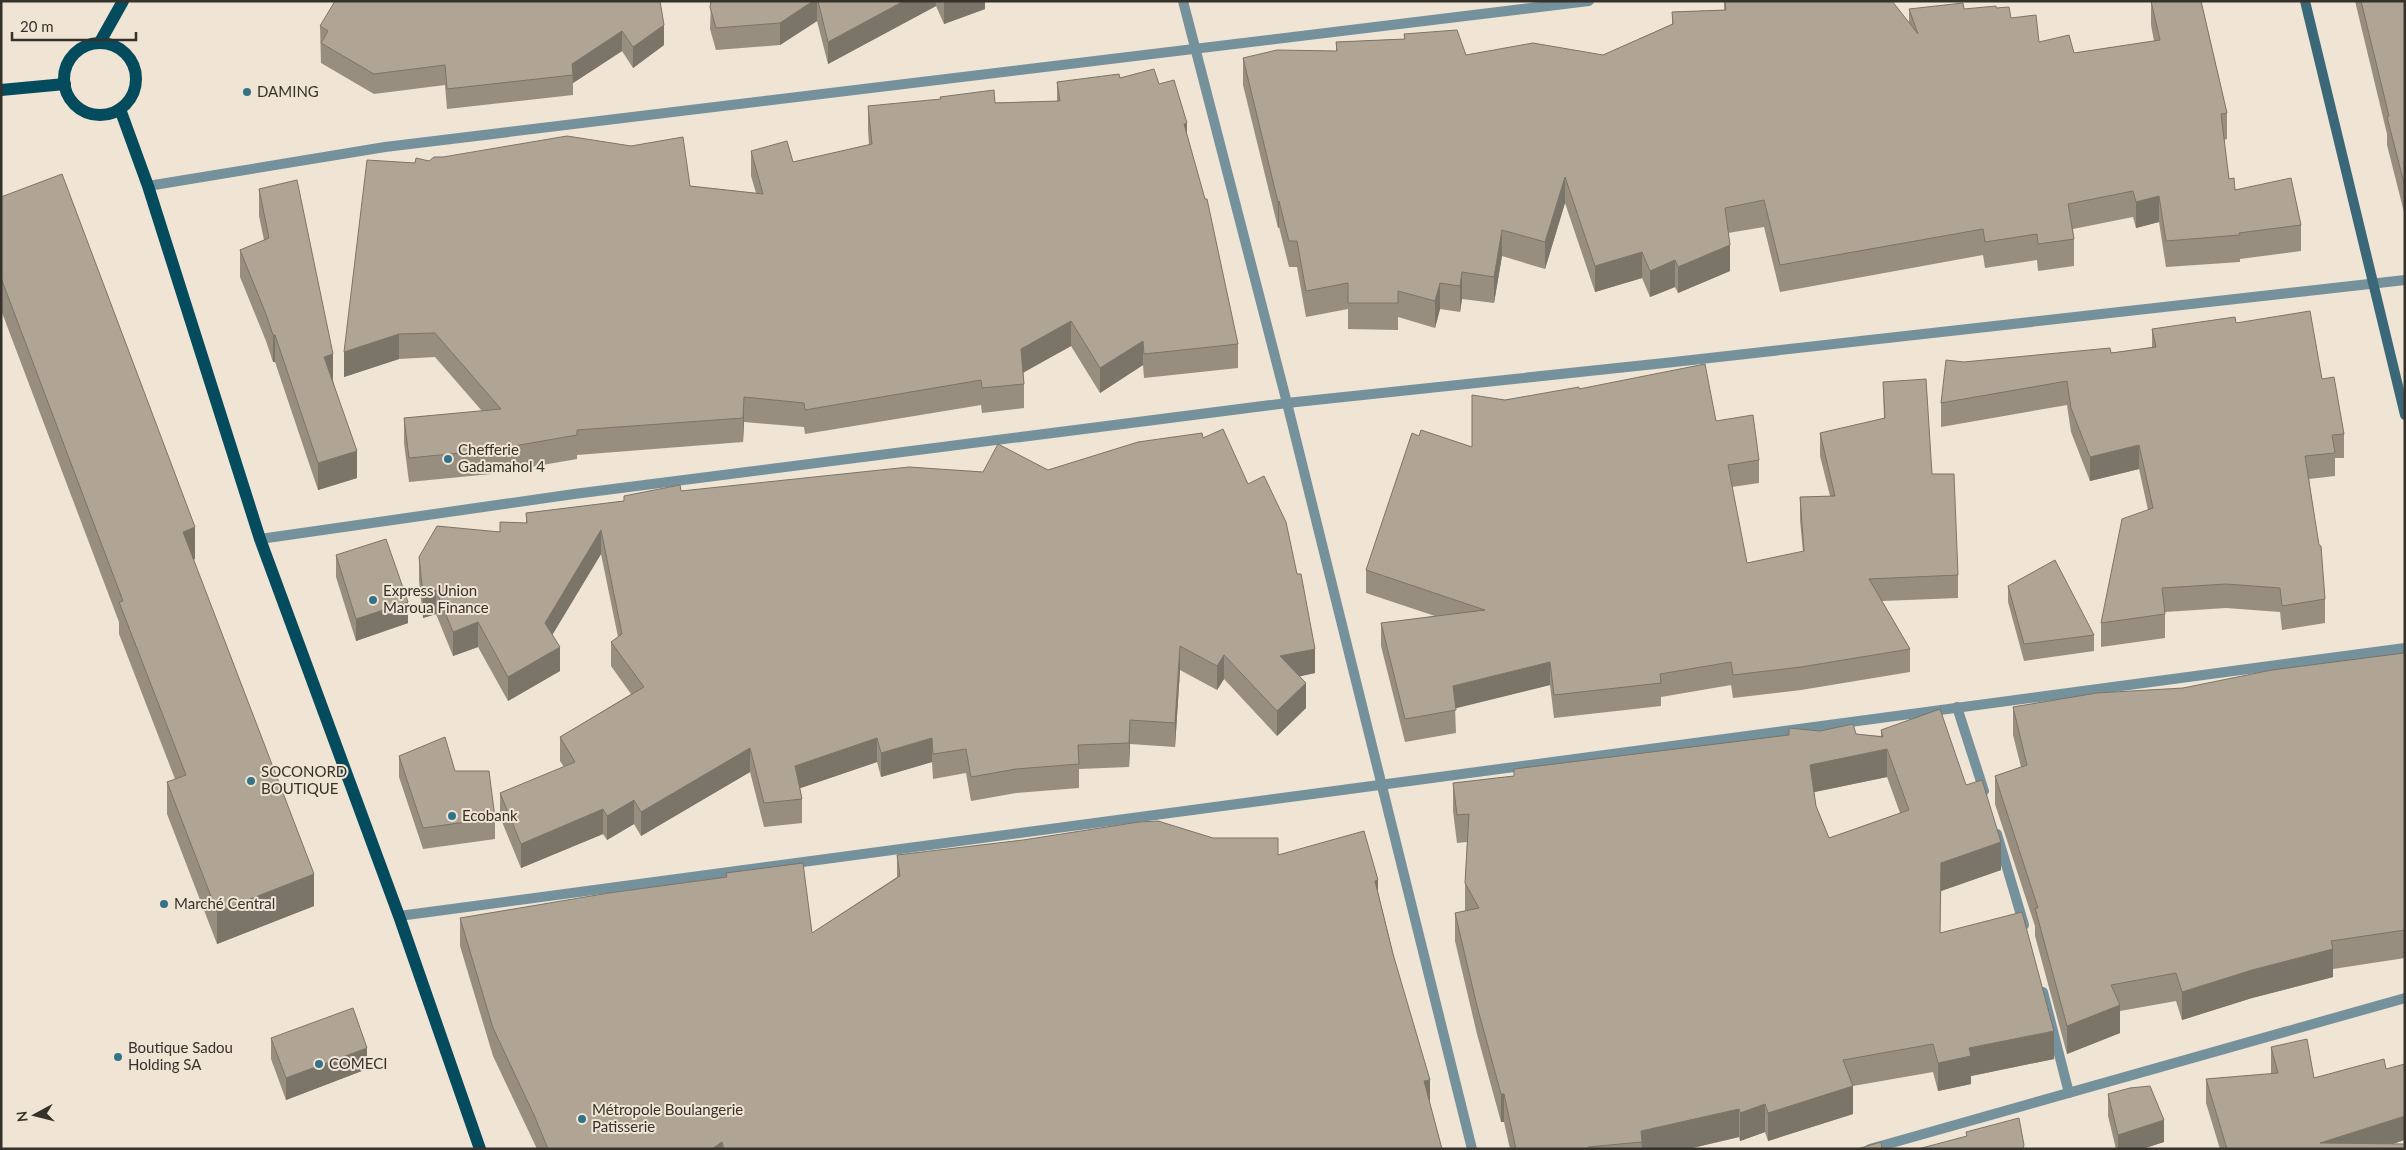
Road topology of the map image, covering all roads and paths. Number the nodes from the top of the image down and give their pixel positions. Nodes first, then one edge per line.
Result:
1 (123, 1) edge
2 (1183, 1) edge
3 (1589, 1) edge
4 (2305, 1) edge
5 (100, 42) junction
6 (1194, 50) junction
7 (65, 84) junction
8 (1, 90) edge
9 (120, 109) junction
10 (148, 186) junction
11 (2405, 280) edge
12 (2372, 284) junction
13 (1287, 403) junction
14 (2405, 415) edge
15 (260, 539) junction
16 (2405, 648) edge
17 (1957, 706) junction
18 (1382, 785) junction
19 (1986, 798) edge
20 (1994, 826) edge
21 (399, 916) junction
22 (2027, 937) edge
23 (2041, 983) edge
24 (2405, 998) edge
25 (2069, 1093) junction
26 (480, 1149) edge
27 (1472, 1149) edge
28 (1870, 1149) edge

1 - 5 main road
2 - 6 street
3 - 6 street
4 - 12 main road
5 - 7 main road
5 - 9 main road
6 - 10 street
6 - 13 street
7 - 8 main road
7 - 9 main road
9 - 10 main road
10 - 15 main road
11 - 12 street
12 - 13 street
12 - 14 main road
13 - 15 street
13 - 18 street
15 - 21 main road
16 - 17 street
17 - 18 street
17 - 19 street
18 - 21 street
18 - 27 street
20 - 22 street
21 - 26 main road
23 - 25 street
24 - 25 street
25 - 28 street

